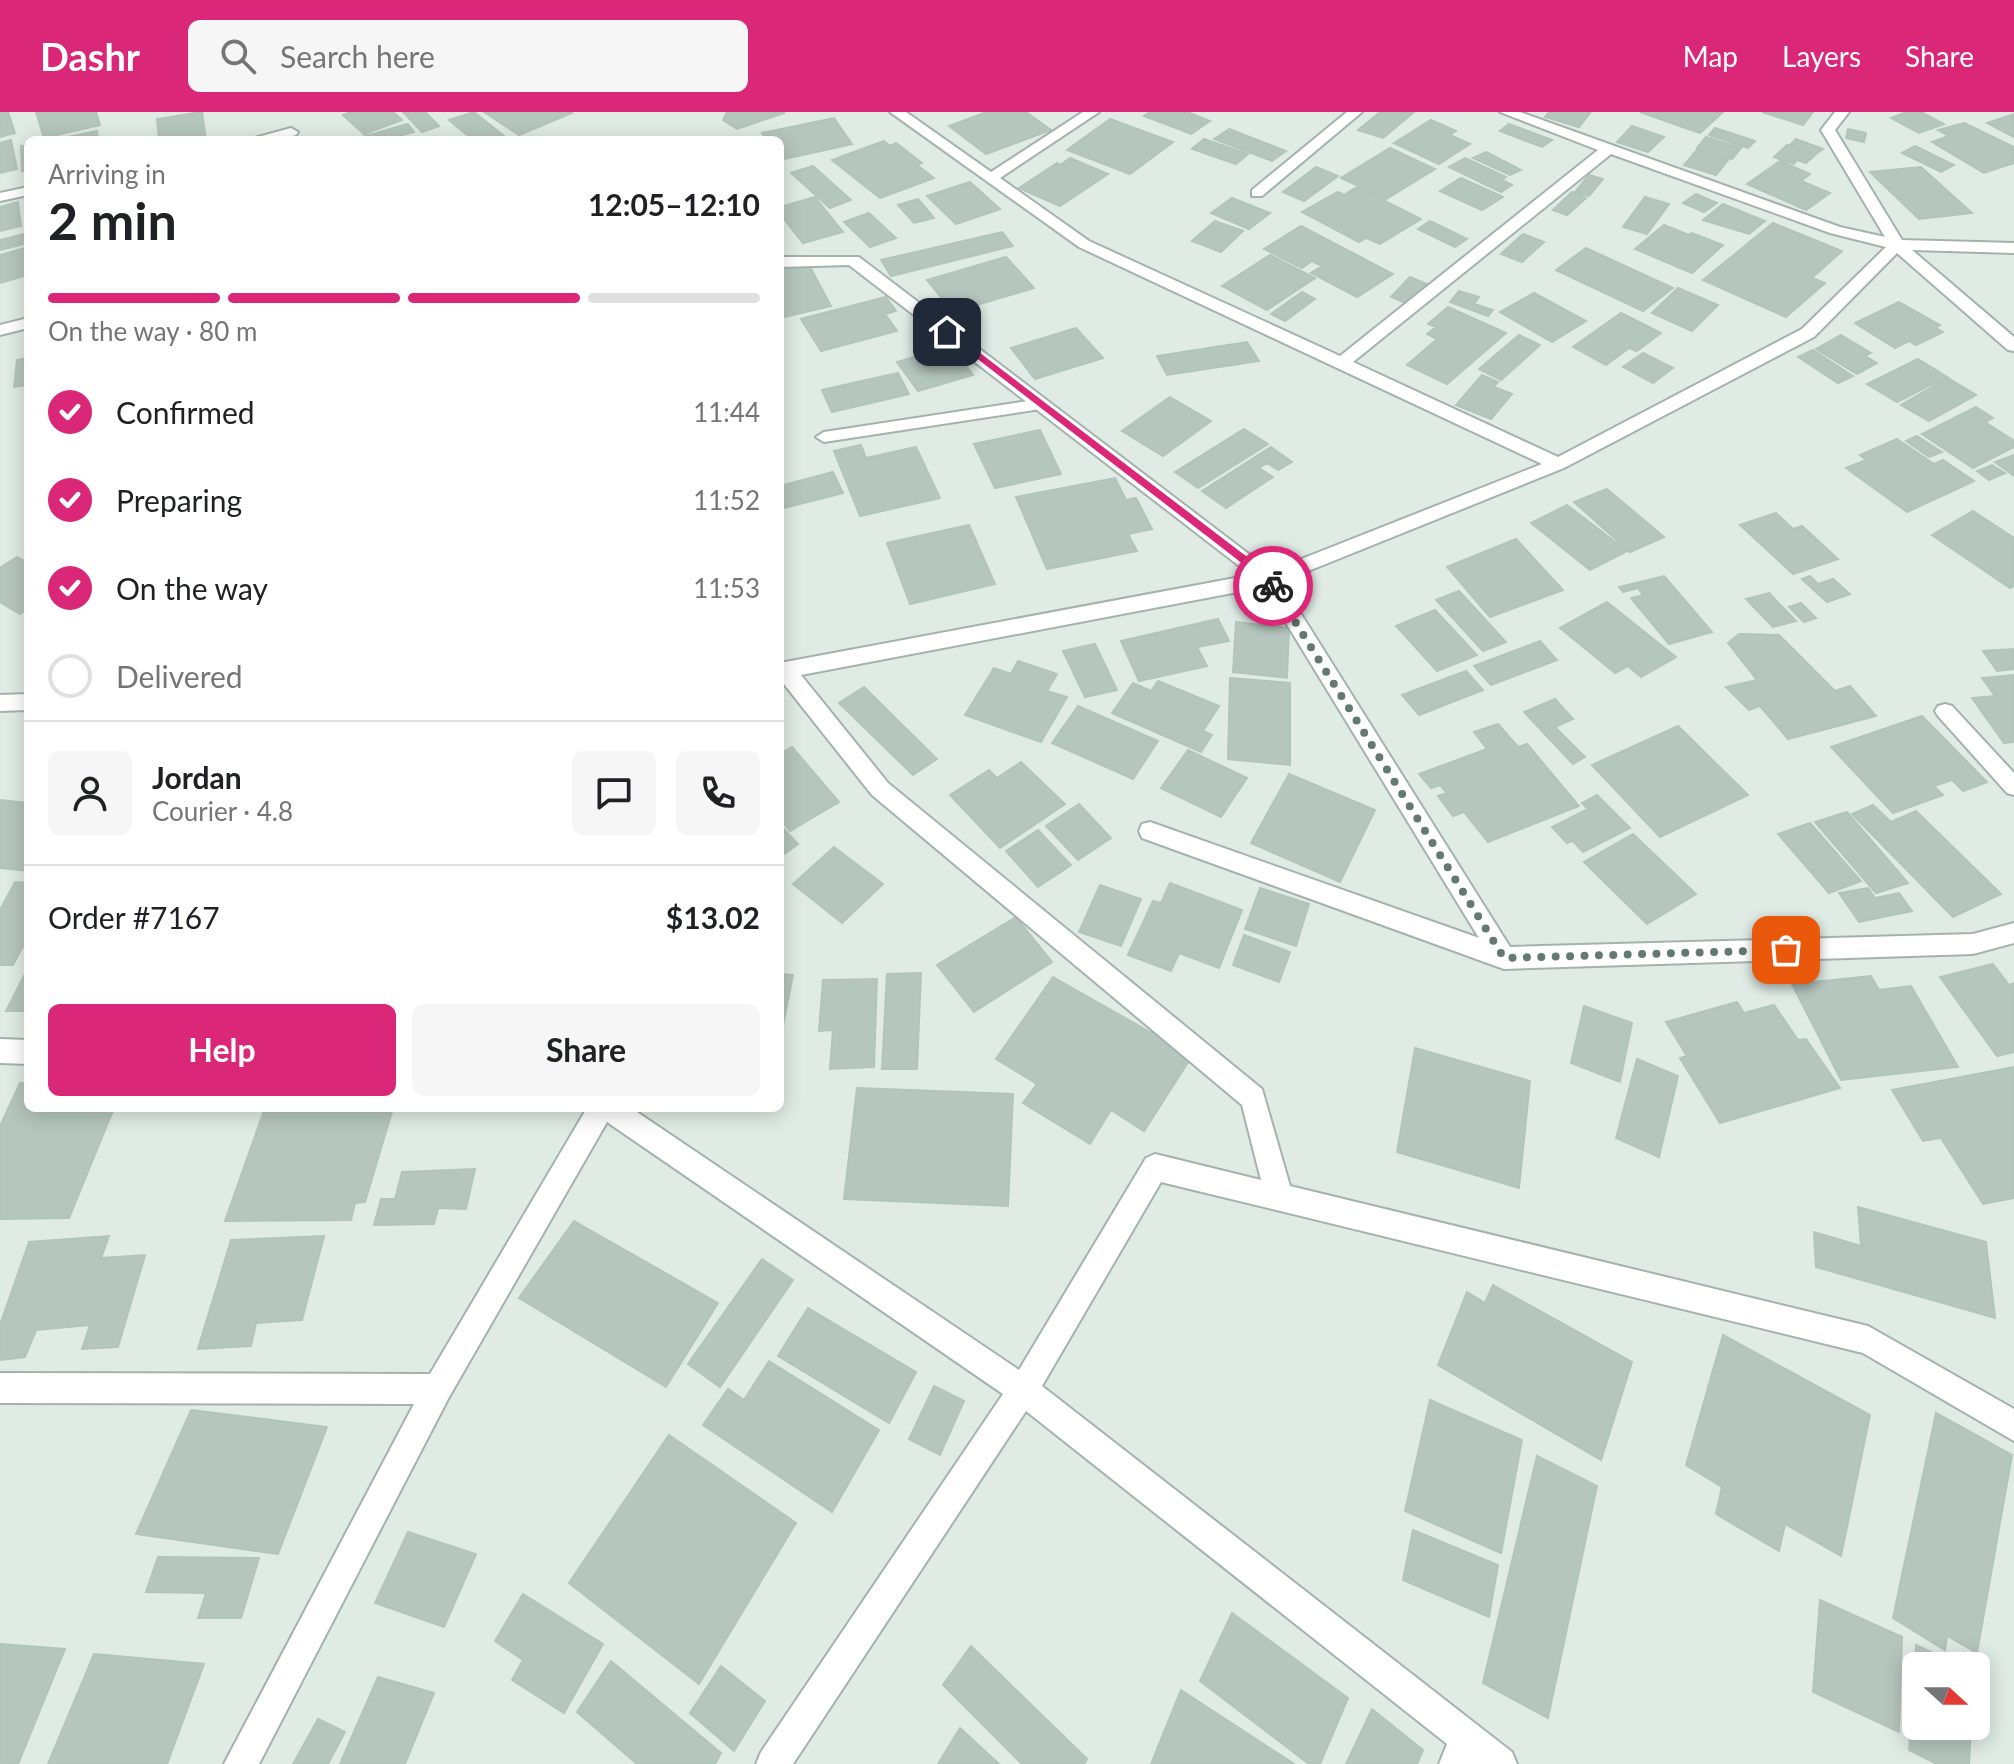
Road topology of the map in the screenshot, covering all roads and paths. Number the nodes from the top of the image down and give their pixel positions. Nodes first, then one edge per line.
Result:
1 (897, 112) edge
2 (1092, 112) edge
3 (1355, 112) edge
4 (1507, 112) edge
5 (1842, 112) edge
6 (291, 131) edge
7 (270, 136) edge
8 (1608, 149) junction
9 (991, 178) junction
10 (24, 192) edge
11 (1257, 193) dead end
12 (0, 197) edge
13 (1897, 245) junction
14 (2014, 248) edge
15 (784, 262) edge
16 (24, 324) edge
17 (0, 330) edge
18 (2014, 346) edge
19 (1341, 364) junction
20 (1041, 404) junction
21 (824, 437) dead end
22 (1558, 464) junction
23 (1269, 579) junction
24 (784, 670) edge
25 (784, 671) edge
26 (24, 702) edge
27 (0, 703) edge
28 (1945, 711) dead end
29 (2014, 787) edge
30 (1150, 831) dead end
31 (2014, 933) edge
32 (1504, 958) junction
33 (0, 1051) edge
34 (24, 1052) edge
35 (599, 1112) edge
36 (615, 1112) edge
37 (1279, 1196) junction
38 (0, 1388) edge
39 (438, 1389) junction
40 (1023, 1390) junction
41 (2014, 1426) edge
42 (1461, 1751) edge
43 (241, 1764) edge
44 (773, 1764) edge
45 (1500, 1764) edge

1 - 9 street
2 - 9 street
3 - 11 street
4 - 8 street
5 - 13 street
6 - 7 street
8 - 13 street
8 - 19 street
9 - 19 street
10 - 12 street
13 - 14 street
13 - 18 street
13 - 22 street
15 - 20 street
16 - 17 street
19 - 22 street
20 - 21 lane
20 - 23 street
22 - 23 street
23 - 24 street
23 - 32 street
25 - 37 street
26 - 27 street
28 - 29 lane
30 - 32 street
31 - 32 street
33 - 34 street
35 - 39 street
36 - 40 street
37 - 40 street
37 - 41 street
38 - 39 street
39 - 43 street
40 - 42 street
40 - 44 street
42 - 45 street

